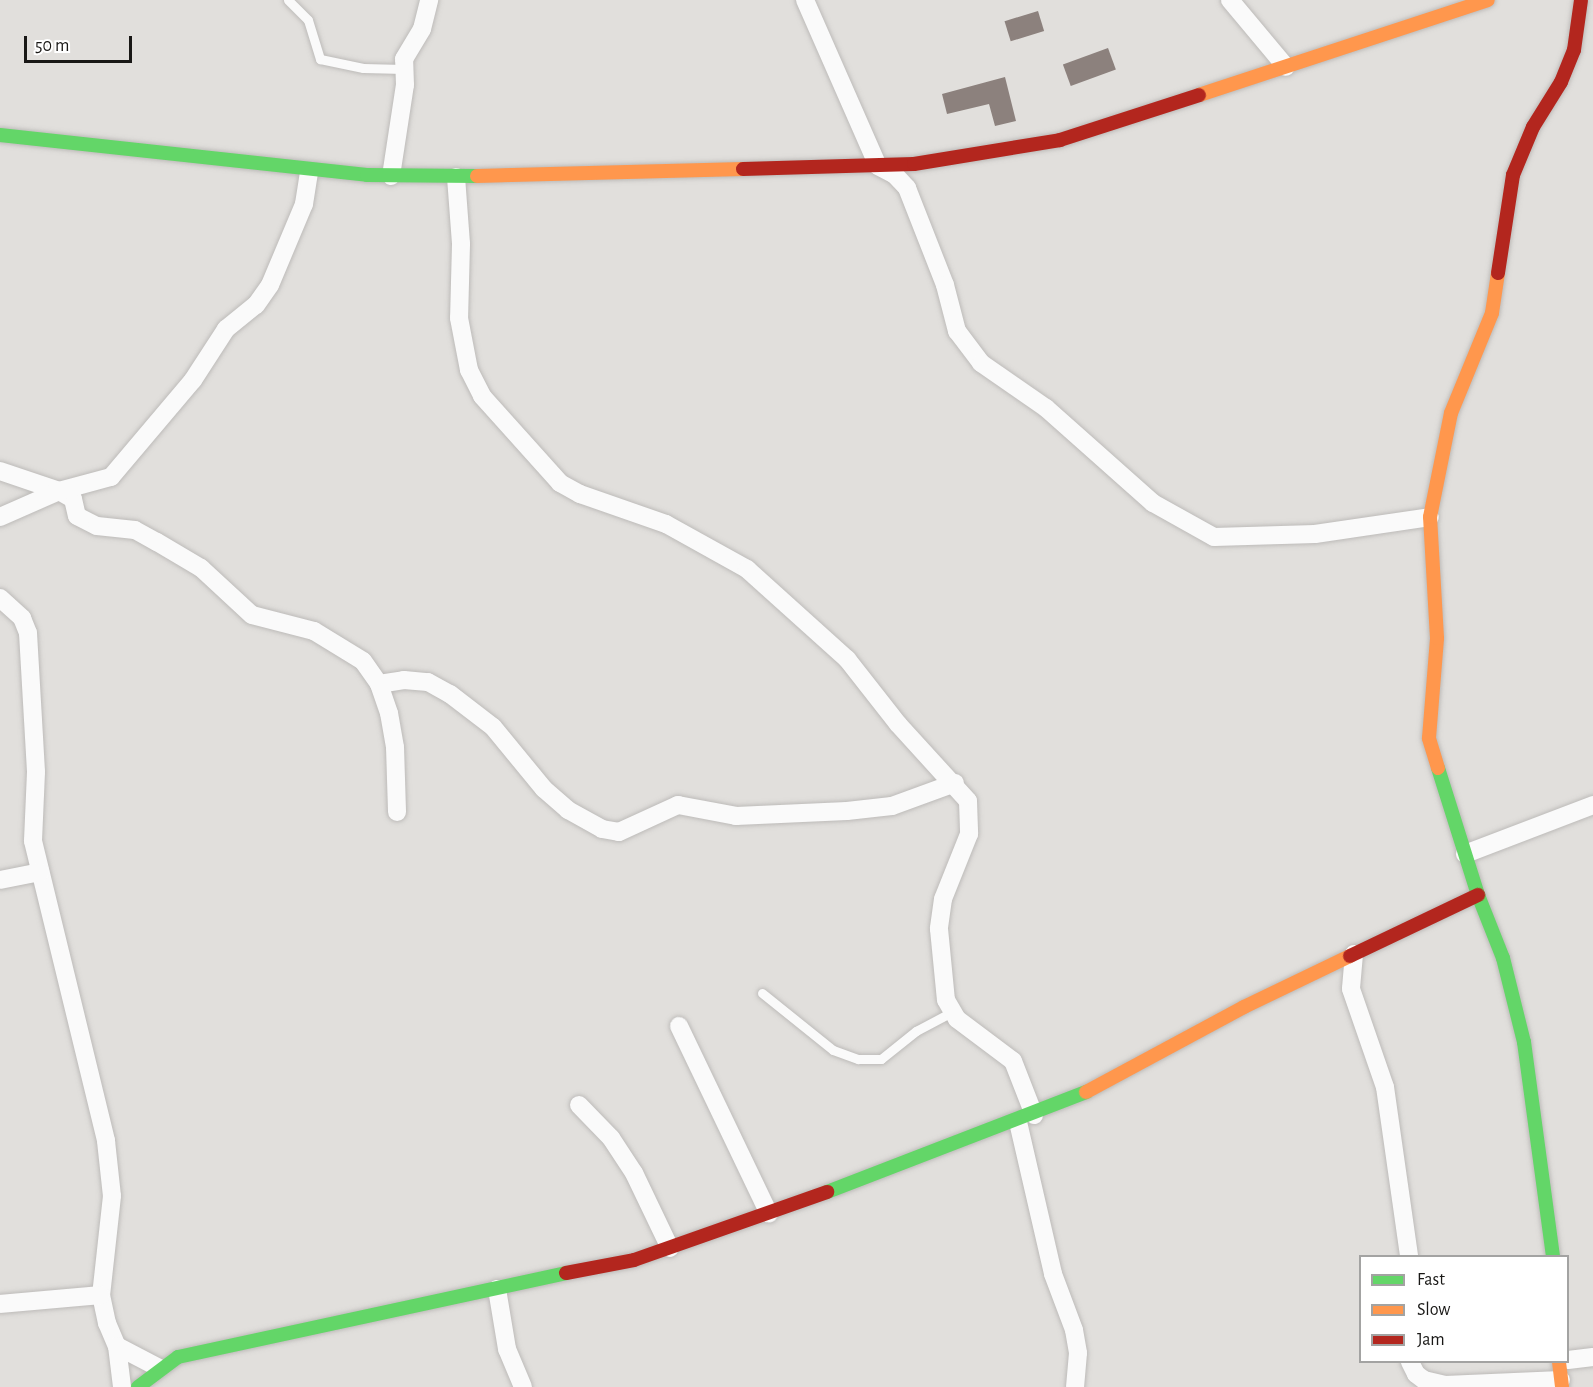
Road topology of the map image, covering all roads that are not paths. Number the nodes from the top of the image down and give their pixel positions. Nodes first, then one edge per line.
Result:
1 (288, 0) edge
2 (429, 0) edge
3 (806, 0) edge
4 (1230, 0) edge
5 (1581, 0) edge
6 (1489, 1) edge
7 (1286, 67) junction
8 (404, 69) junction
9 (0, 135) edge
10 (878, 166) junction
11 (309, 171) junction
12 (391, 176) junction
13 (456, 177) junction
14 (2, 474) edge
15 (59, 491) junction
16 (0, 517) edge
17 (1430, 517) junction
18 (0, 598) edge
19 (379, 684) junction
20 (955, 783) junction
21 (1593, 805) edge
22 (397, 812) dead end
23 (1465, 854) junction
24 (40, 872) junction
25 (0, 880) edge
26 (1478, 895) junction
27 (1354, 954) junction
28 (1318, 972) junction
29 (1351, 989) junction
30 (762, 993) dead end
31 (951, 1012) junction
32 (679, 1026) dead end
33 (579, 1105) dead end
34 (1026, 1118) junction
35 (769, 1214) junction
36 (670, 1248) junction
37 (1409, 1255) edge
38 (1552, 1255) edge
39 (497, 1289) junction
40 (101, 1295) junction
41 (0, 1304) edge
42 (117, 1346) junction
43 (1593, 1357) edge
44 (1569, 1360) edge
45 (1410, 1363) edge
46 (159, 1368) junction
47 (1561, 1376) edge
48 (122, 1387) edge
49 (138, 1387) edge
50 (523, 1387) edge
51 (1075, 1387) edge

1 - 8 lane
2 - 8 street
3 - 10 street
4 - 7 street
5 - 17 street
6 - 7 street
7 - 10 street
8 - 12 street
9 - 11 street
10 - 13 street
10 - 17 street
11 - 12 street
11 - 15 street
12 - 13 street
13 - 20 street
14 - 15 street
15 - 16 street
15 - 19 street
17 - 23 street
18 - 24 street
19 - 20 street
19 - 22 street
20 - 31 street
21 - 23 street
23 - 26 street
24 - 25 street
24 - 40 street
26 - 27 street
26 - 38 street
27 - 28 street
27 - 29 street
28 - 29 street
28 - 34 street
29 - 37 street
30 - 31 lane
31 - 34 street
32 - 35 street
33 - 36 street
34 - 35 street
34 - 51 street
35 - 36 street
36 - 39 street
39 - 46 street
39 - 50 street
40 - 41 street
40 - 42 street
42 - 46 street
42 - 48 street
43 - 44 street
45 - 47 street
46 - 49 street

